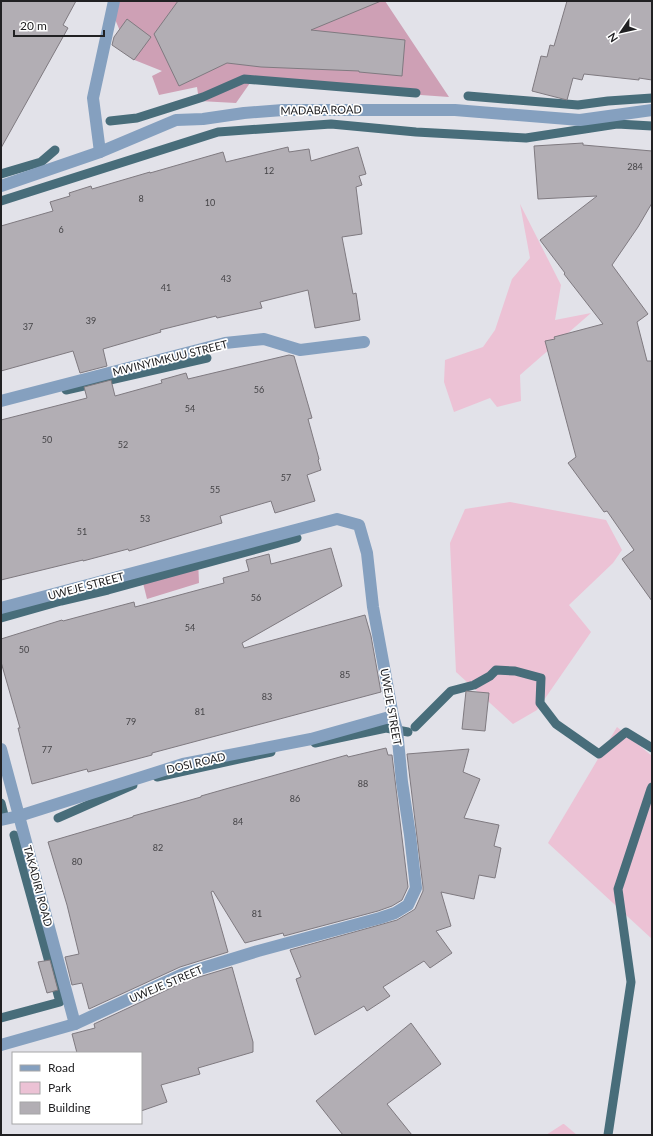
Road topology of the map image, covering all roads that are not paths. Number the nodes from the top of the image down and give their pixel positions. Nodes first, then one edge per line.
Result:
1 (114, 1) edge
2 (652, 110) edge
3 (100, 152) junction
4 (1, 186) edge
5 (364, 342) dead end
6 (1, 401) edge
7 (1, 608) edge
8 (393, 716) junction
9 (1, 749) edge
10 (19, 816) junction
11 (1, 820) edge
12 (75, 1024) junction
13 (1, 1045) edge

1 - 3 street
2 - 3 street, MADABA ROAD
3 - 4 street, MADABA ROAD
5 - 6 street, MWINYIMKUU STREET
7 - 8 street, UWEJE STREET
8 - 10 street, DOSI ROAD
8 - 12 street, UWEJE STREET
9 - 10 street, TAKADIRI ROAD
10 - 11 street, DOSI ROAD
10 - 12 street, TAKADIRI ROAD
12 - 13 street, UWEJE STREET

